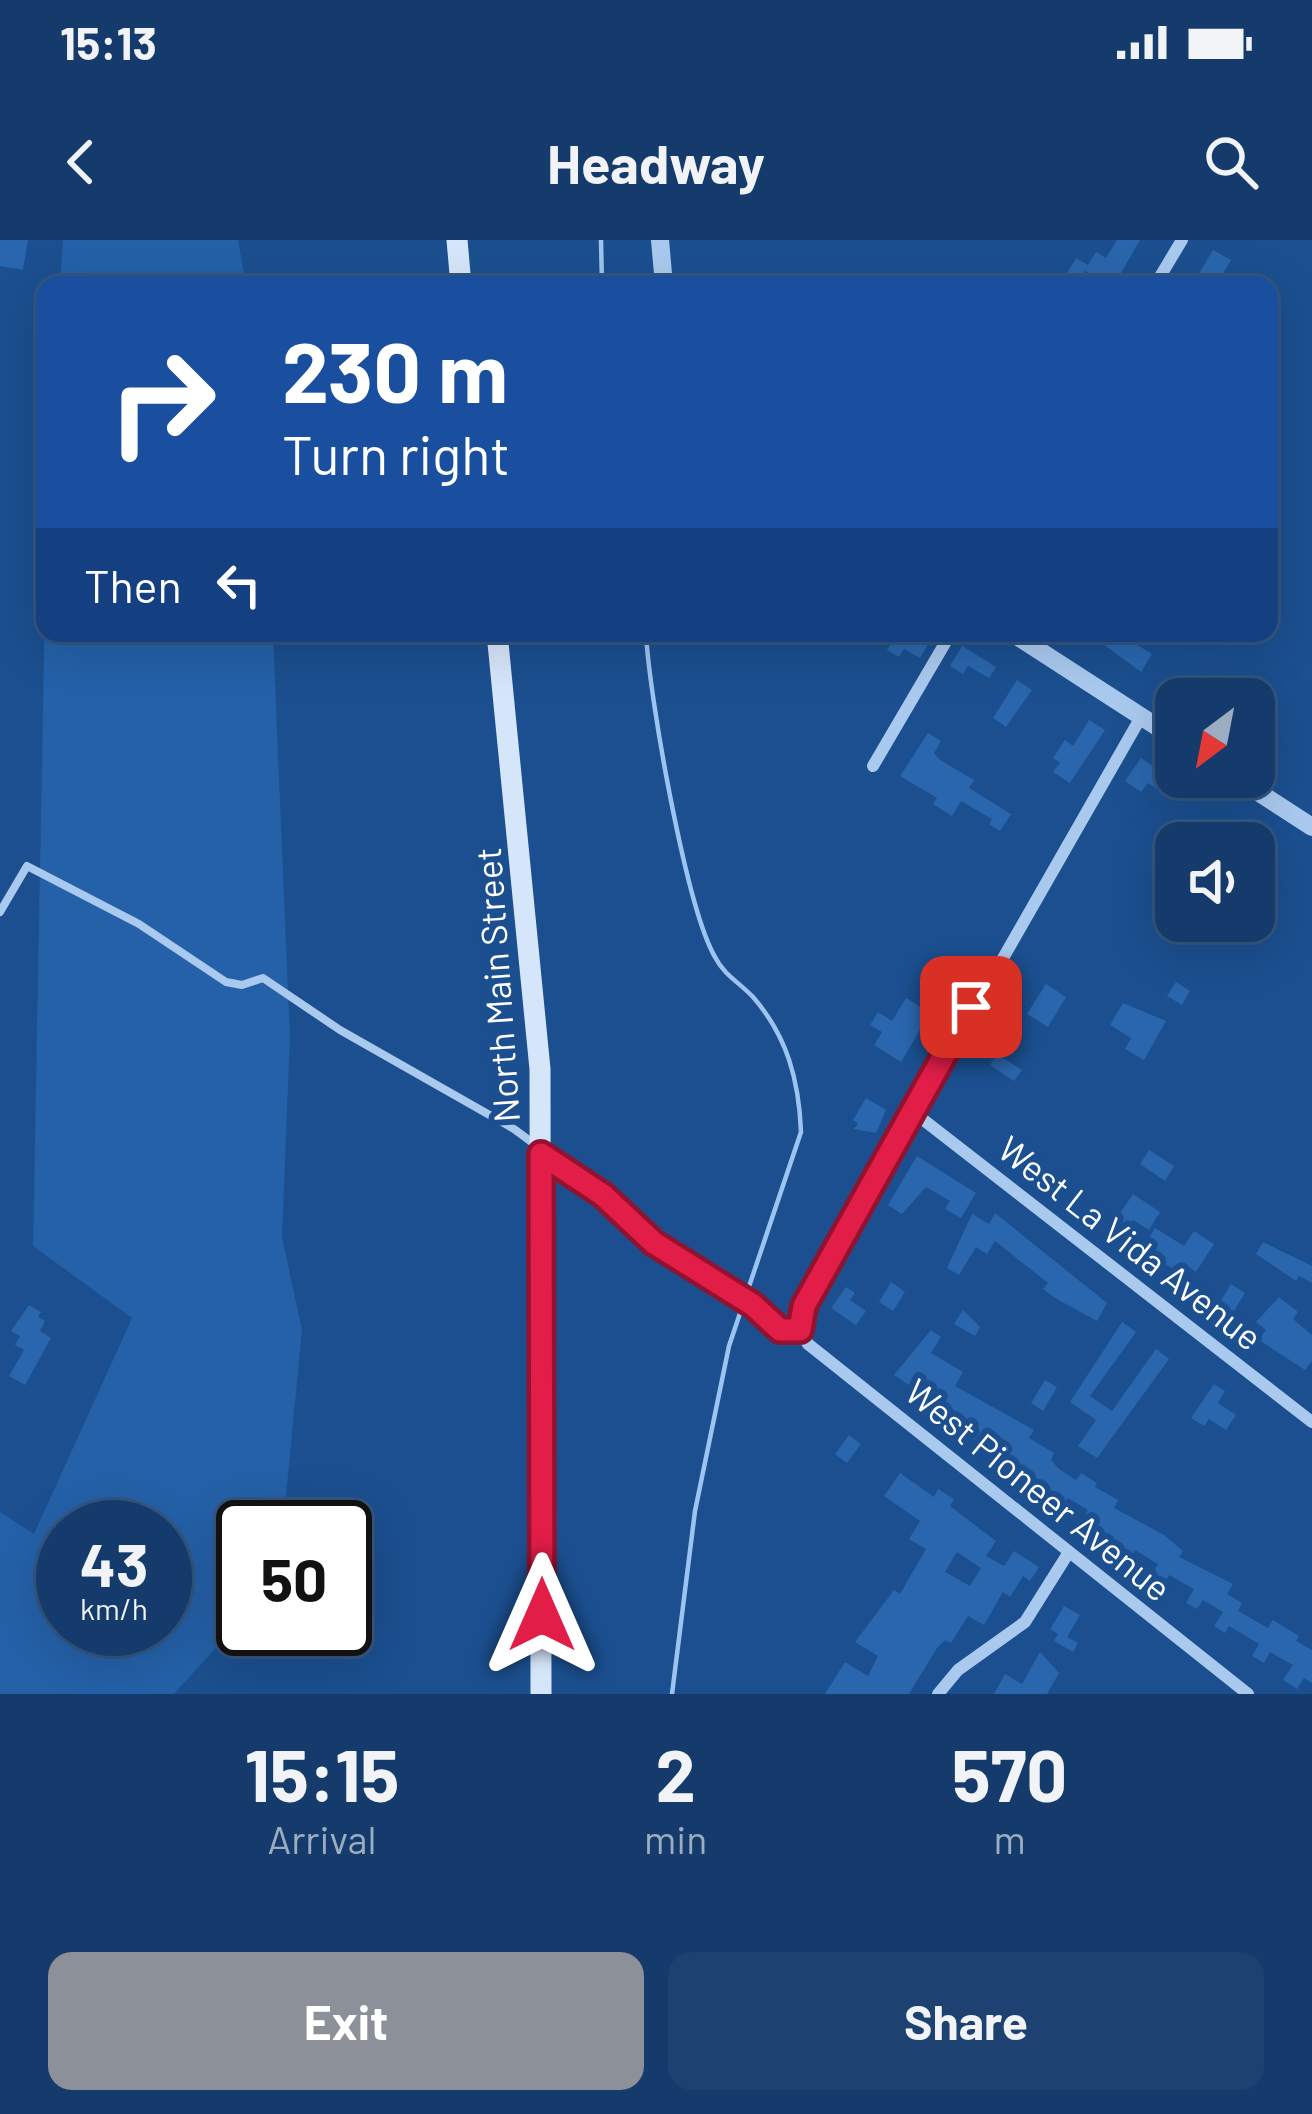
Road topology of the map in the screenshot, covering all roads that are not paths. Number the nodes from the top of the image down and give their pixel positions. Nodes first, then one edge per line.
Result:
1 (457, 240) edge
2 (660, 240) edge
3 (1182, 240) edge
4 (460, 276) edge
5 (663, 276) edge
6 (1160, 276) edge
7 (498, 642) edge
8 (946, 642) edge
9 (1026, 642) edge
10 (1141, 717) junction
11 (1155, 726) edge
12 (873, 766) dead end
13 (1267, 798) edge
14 (1312, 826) edge
15 (0, 912) edge
16 (912, 1111) junction
17 (541, 1154) junction
18 (799, 1328) junction
19 (1312, 1422) edge
20 (1069, 1552) junction
21 (542, 1694) edge
22 (938, 1694) edge
23 (1248, 1694) edge

1 - 4 main road
2 - 5 street
3 - 6 street
7 - 17 main road, North Main Street
8 - 12 street
9 - 10 street
10 - 11 street
10 - 16 street
13 - 14 street
15 - 17 lane
16 - 18 street
16 - 19 street, West La Vida Avenue
17 - 18 lane
17 - 21 main road, North Main Street
18 - 20 street, West Pioneer Avenue
20 - 22 street
20 - 23 street, West Pioneer Avenue

